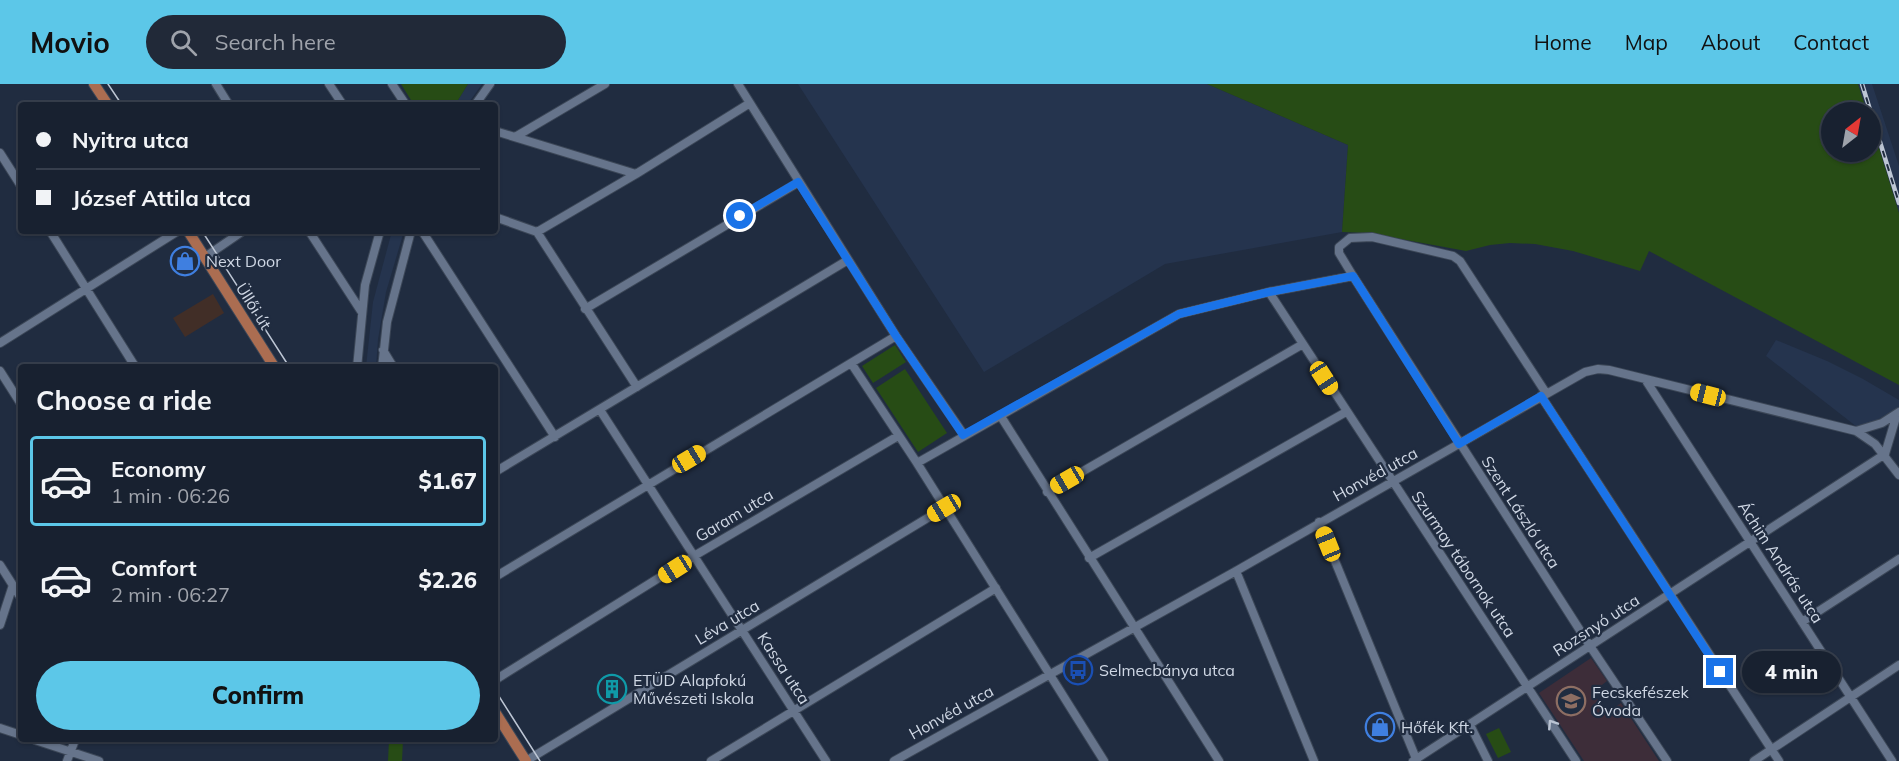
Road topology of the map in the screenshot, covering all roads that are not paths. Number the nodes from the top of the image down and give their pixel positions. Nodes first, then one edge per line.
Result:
1 (216, 84) edge
2 (329, 84) edge
3 (392, 84) edge
4 (490, 84) edge
5 (605, 84) edge
6 (738, 84) edge
7 (98, 86) edge
8 (106, 102) edge
9 (227, 102) edge
10 (341, 102) edge
11 (404, 102) edge
12 (477, 102) edge
13 (750, 103) junction
14 (498, 132) edge
15 (515, 137) junction
16 (0, 153) edge
17 (636, 174) junction
18 (18, 181) edge
19 (798, 182) junction
20 (498, 218) edge
21 (537, 232) junction
22 (52, 234) edge
23 (173, 234) edge
24 (190, 234) edge
25 (238, 234) edge
26 (311, 234) edge
27 (379, 234) edge
28 (410, 234) edge
29 (424, 234) edge
30 (204, 256) junction
31 (848, 260) junction
32 (1353, 276) junction
33 (87, 289) junction
34 (1269, 292) junction
35 (585, 309) junction
36 (361, 311) junction
37 (896, 336) junction
38 (0, 343) edge
39 (1303, 344) junction
40 (383, 350) junction
41 (851, 363) junction
42 (134, 364) edge
43 (272, 364) edge
44 (357, 364) edge
45 (382, 364) edge
46 (392, 364) edge
47 (0, 371) edge
48 (1645, 379) junction
49 (637, 387) junction
50 (1544, 395) junction
51 (18, 399) edge
52 (600, 410) junction
53 (1346, 412) junction
54 (1898, 413) edge
55 (1000, 415) junction
56 (1856, 431) junction
57 (963, 435) junction
58 (898, 436) junction
59 (555, 437) junction
60 (1459, 444) junction
61 (1885, 454) junction
62 (917, 463) junction
63 (498, 470) edge
64 (1898, 474) edge
65 (1392, 482) junction
66 (648, 484) junction
67 (1047, 492) junction
68 (944, 508) junction
69 (1319, 522) junction
70 (1750, 541) junction
71 (694, 556) junction
72 (1089, 558) junction
73 (1899, 558) edge
74 (0, 565) edge
75 (1236, 571) junction
76 (498, 575) edge
77 (13, 585) junction
78 (996, 588) junction
79 (18, 593) edge
80 (1669, 596) junction
81 (1802, 622) junction
82 (0, 625) edge
83 (1133, 628) junction
84 (742, 630) junction
85 (1590, 646) junction
86 (1899, 665) edge
87 (1049, 674) junction
88 (498, 678) edge
89 (1528, 687) junction
90 (1851, 697) junction
91 (793, 711) junction
92 (498, 717) edge
93 (1470, 725) junction
94 (0, 728) edge
95 (18, 734) edge
96 (41, 742) edge
97 (74, 742) edge
98 (1771, 749) junction
99 (70, 751) junction
100 (1102, 760) edge
101 (1416, 760) edge
102 (67, 761) edge
103 (99, 761) edge
104 (526, 761) edge
105 (711, 761) edge
106 (826, 761) edge
107 (894, 761) edge
108 (1219, 761) edge
109 (1314, 761) edge
110 (1488, 761) edge
111 (1576, 761) edge
112 (1667, 761) edge
113 (1754, 761) edge
114 (1779, 761) edge
115 (1892, 761) edge

1 - 9 street
2 - 10 street
3 - 11 street
4 - 12 street
5 - 15 street
6 - 13 street
7 - 8 main road
13 - 17 street
13 - 19 street
14 - 15 street
15 - 17 street
16 - 18 street
17 - 21 street
19 - 31 street
19 - 35 street
20 - 21 street
21 - 35 street
22 - 33 street
23 - 33 street
24 - 30 main road, Üllői út
25 - 30 street
26 - 36 street
27 - 36 street
28 - 40 street
29 - 59 street
30 - 43 main road, Üllői út
31 - 37 street
31 - 49 street
32 - 34 street
32 - 50 street, Szent László utca
32 - 60 street, Szent László utca
33 - 38 street
33 - 42 street
34 - 39 street, Szurmay tábornok utca
34 - 55 street
35 - 49 street
36 - 44 street
37 - 41 street
37 - 57 street
39 - 53 street, Szurmay tábornok utca
39 - 67 street
40 - 45 street
40 - 46 street
41 - 58 street
41 - 66 street
47 - 51 street
48 - 50 street, Honvéd utca
48 - 56 street, Honvéd utca
48 - 70 street, Áchim András utca
49 - 52 street
50 - 60 street, Honvéd utca
50 - 80 street
52 - 59 street
52 - 66 street, Kassa utca
53 - 65 street, Szurmay tábornok utca
53 - 72 street
54 - 56 street
54 - 61 street
55 - 57 street
55 - 67 street
56 - 61 street
57 - 62 street
58 - 62 street
58 - 71 street, Garam utca
59 - 63 street
60 - 65 street, Honvéd utca
60 - 85 street, Szent László utca
61 - 64 street
61 - 70 street, Rozsnyó utca
62 - 68 street
65 - 69 street, Honvéd utca
65 - 89 street, Szurmay tábornok utca
66 - 71 street, Kassa utca
66 - 76 street
67 - 72 street
68 - 78 street
68 - 84 street, Léva utca
69 - 75 street, Honvéd utca
69 - 101 street
70 - 80 street, Rozsnyó utca
70 - 81 street, Áchim András utca
71 - 84 street, Kassa utca
71 - 88 street, Garam utca
72 - 83 street
73 - 81 street
74 - 77 street
75 - 83 street, Honvéd utca
75 - 109 street
77 - 79 street
77 - 82 street
78 - 87 street
78 - 91 street
80 - 85 street, Rozsnyó utca
80 - 98 street
81 - 90 street, Áchim András utca
83 - 87 street, Honvéd utca
83 - 108 street
84 - 91 street, Kassa utca
84 - 104 street, Léva utca
85 - 89 street, Rozsnyó utca
85 - 112 street, Szent László utca
86 - 90 street
87 - 100 street
87 - 107 street, Honvéd utca
89 - 93 street, Rozsnyó utca
111 -> 89 street, Szurmay tábornok utca
90 - 98 street
90 - 115 street, Áchim András utca
91 - 105 street
91 - 106 street, Kassa utca
92 - 104 main road
93 - 101 street, Rozsnyó utca
93 - 110 street
94 - 95 street
96 - 99 street
97 - 99 street
98 - 113 street
98 - 114 street
99 - 102 street
99 - 103 street

